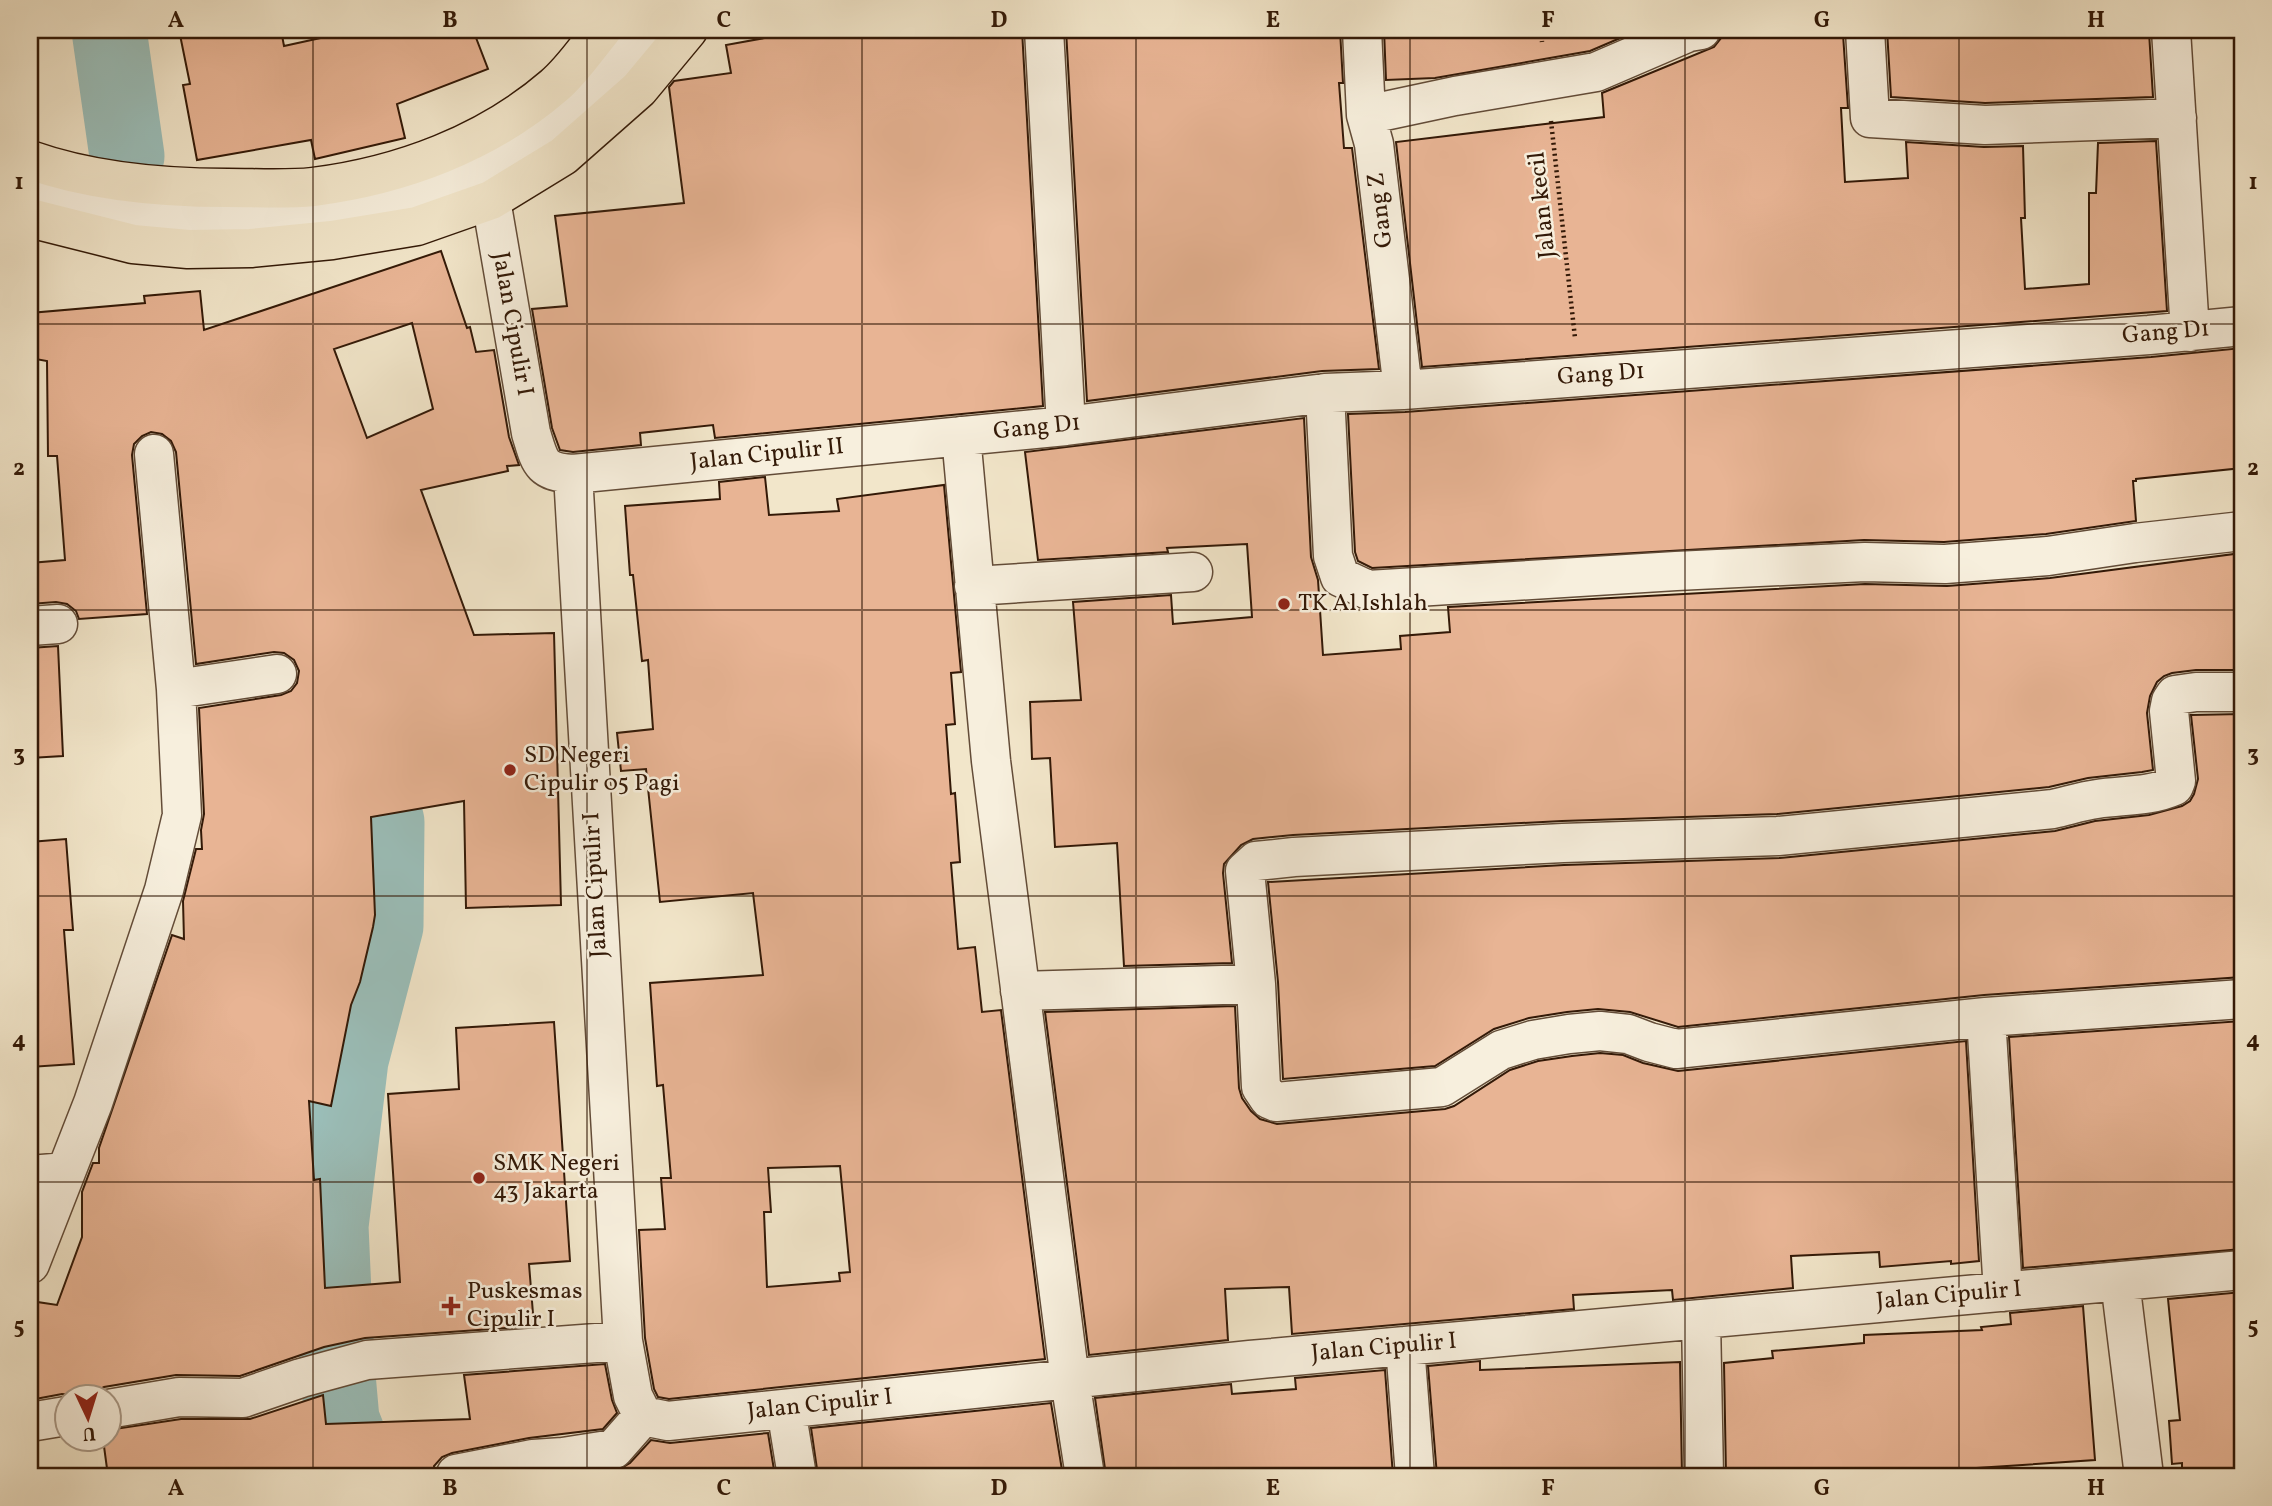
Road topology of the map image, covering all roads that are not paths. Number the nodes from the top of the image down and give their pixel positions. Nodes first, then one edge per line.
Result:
1 (602, 30) edge
2 (647, 30) edge
3 (688, 30) edge
4 (1044, 30) edge
5 (1362, 30) edge
6 (1701, 30) edge
7 (1865, 30) edge
8 (2171, 30) edge
9 (1366, 115) junction
10 (2177, 118) junction
11 (30, 160) edge
12 (30, 191) edge
13 (491, 200) junction
14 (30, 218) edge
15 (2242, 326) edge
16 (2190, 332) junction
17 (1403, 390) junction
18 (1325, 393) junction
19 (1066, 425) junction
20 (961, 436) junction
21 (154, 454) dead end
22 (573, 474) junction
23 (2242, 531) edge
24 (1193, 572) dead end
25 (974, 586) junction
26 (277, 674) dead end
27 (176, 689) junction
28 (2242, 692) edge
29 (1256, 984) junction
30 (1020, 991) junction
31 (2242, 999) edge
32 (1986, 1017) junction
33 (48, 1174) edge
34 (30, 1264) edge
35 (2242, 1270) edge
36 (2120, 1281) junction
37 (2003, 1292) junction
38 (1701, 1319) junction
39 (623, 1341) junction
40 (1405, 1346) junction
41 (1070, 1380) junction
42 (122, 1407) edge
43 (786, 1409) junction
44 (643, 1416) junction
45 (52, 1418) edge
46 (30, 1422) edge
47 (456, 1474) dead end
48 (797, 1476) edge
49 (1085, 1476) edge
50 (1416, 1476) edge
51 (1704, 1476) edge
52 (2144, 1476) edge

1 - 11 main road
2 - 12 street
3 - 13 main road
4 - 19 street
5 - 9 street, Gang Z
6 - 9 street
7 - 10 street
8 - 10 street
9 - 17 street, Gang Z
10 - 16 street
13 - 14 main road
13 - 22 street, Jalan Cipulir I
15 - 16 street, Gang D1
16 - 17 street, Gang D1
17 - 18 street, Gang D1
18 - 19 street, Gang D1
18 - 23 street
19 - 20 street, Gang D1
20 - 22 street, Jalan Cipulir II
20 - 25 street
21 - 27 street
22 - 39 street, Jalan Cipulir I
24 - 25 street
25 - 30 street
26 - 27 street
27 - 33 street
28 - 29 street
29 - 30 street
29 - 32 street
30 - 41 street
31 - 32 street
32 - 37 street
33 - 34 street
35 - 36 street, Jalan Cipulir I
36 - 37 street, Jalan Cipulir I
36 - 52 street
37 - 38 street, Jalan Cipulir I
38 - 40 street, Jalan Cipulir I
38 - 51 street
39 - 42 street
39 - 44 street, Jalan Cipulir I
40 - 41 street, Jalan Cipulir I
40 - 50 street
41 - 43 street, Jalan Cipulir I
41 - 49 street
43 - 44 street, Jalan Cipulir I
43 - 48 street
44 - 47 street
45 - 46 street

